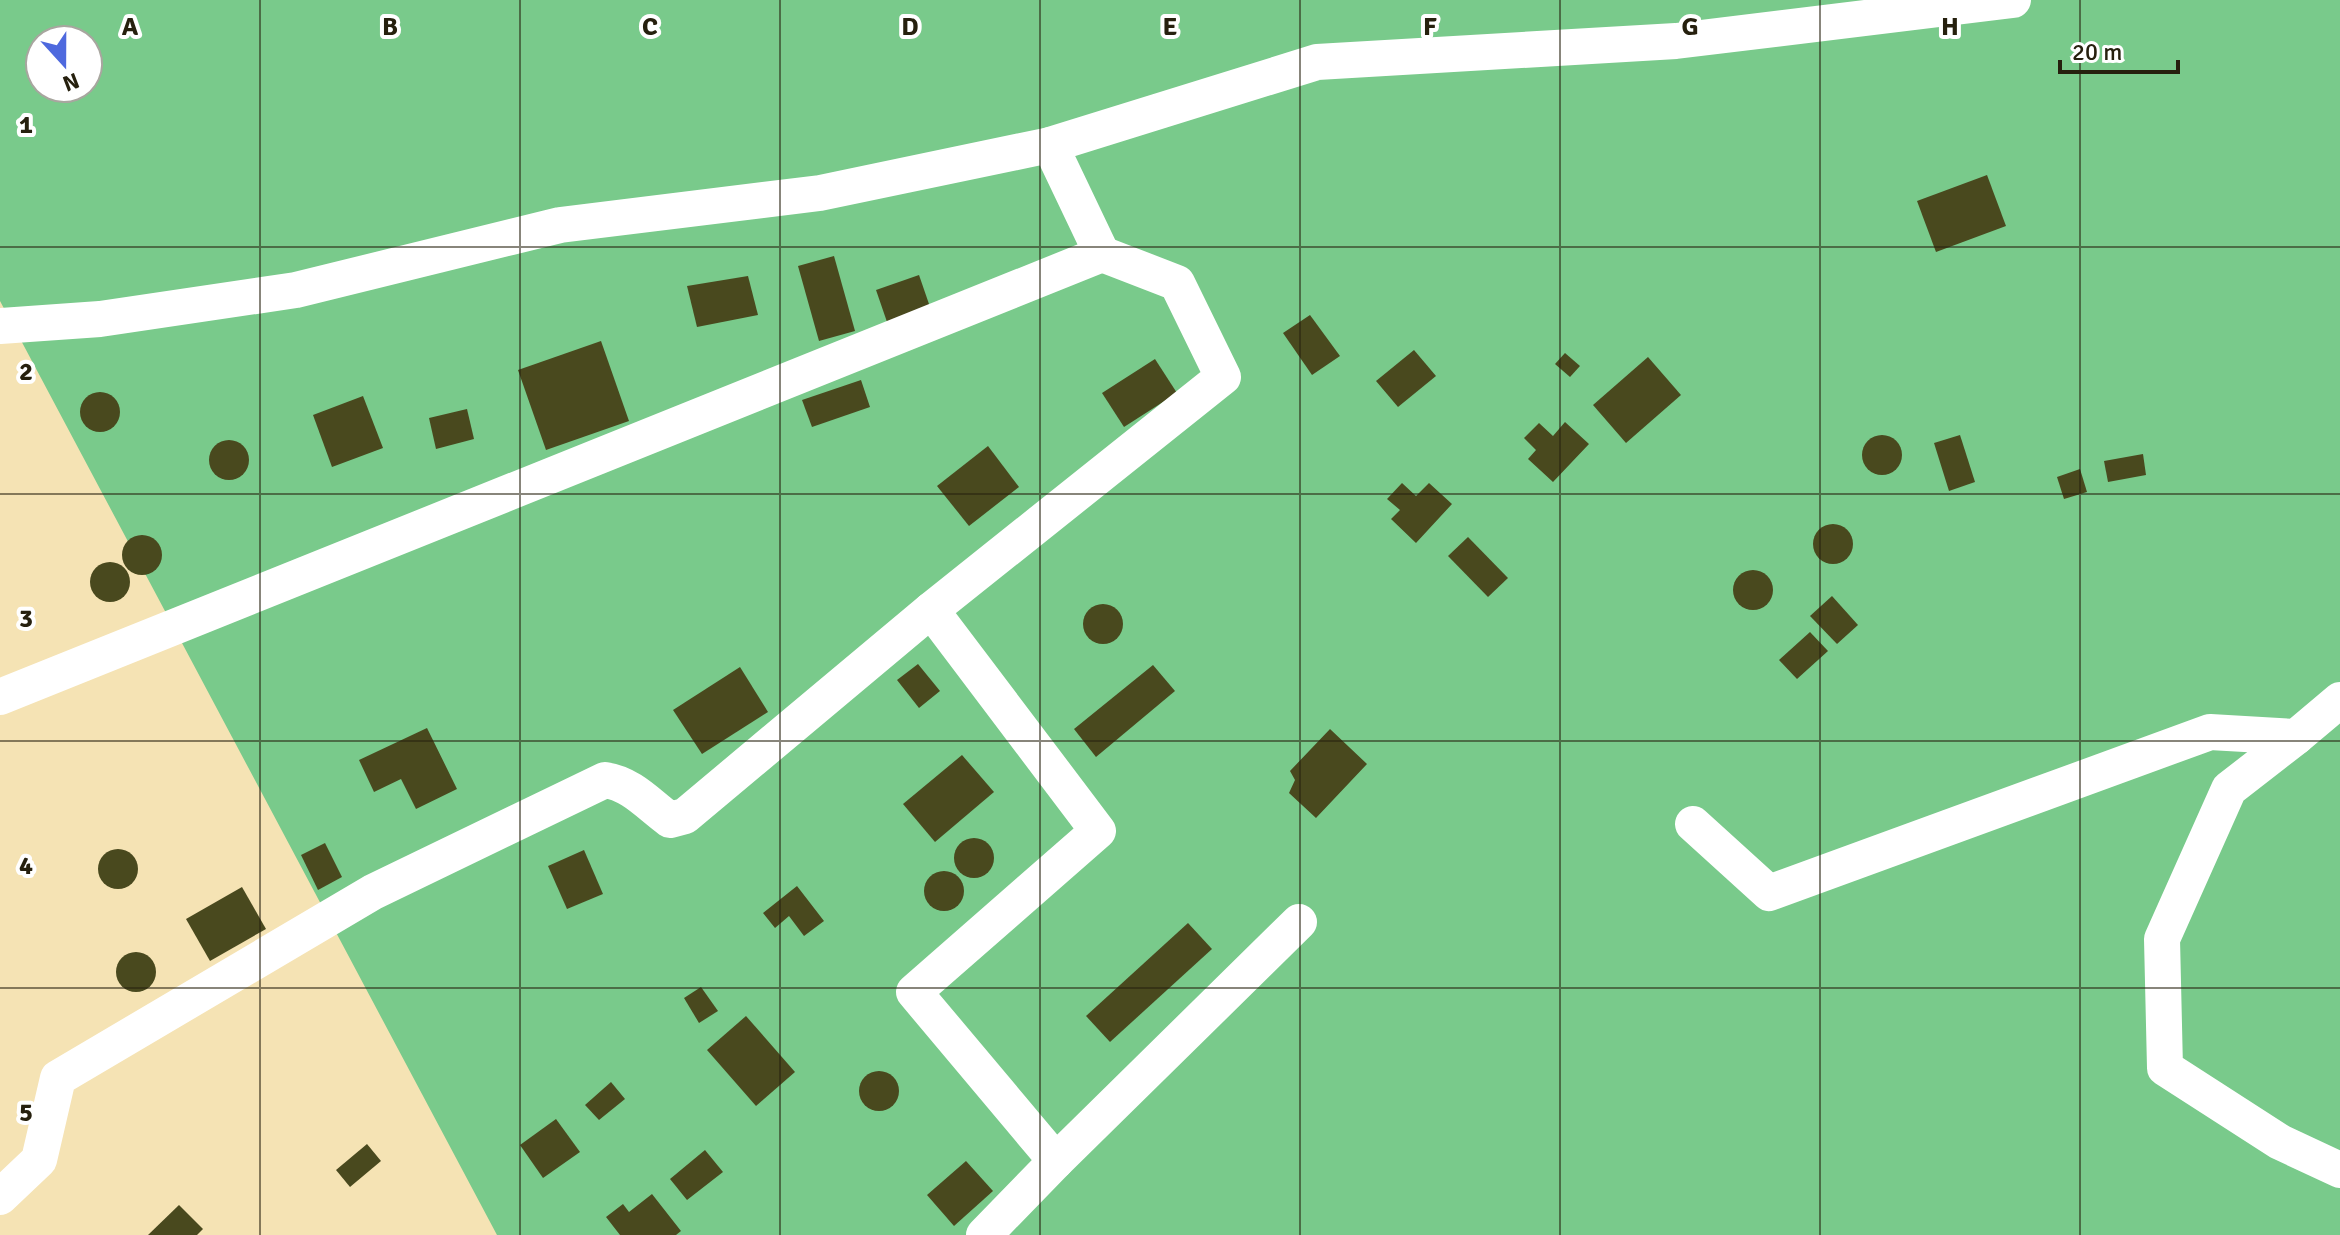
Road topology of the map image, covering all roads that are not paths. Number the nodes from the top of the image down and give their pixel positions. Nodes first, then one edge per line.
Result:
1 (2013, 0) edge
2 (1050, 145) junction
3 (1102, 254) junction
4 (0, 326) edge
5 (931, 610) junction
6 (0, 697) edge
7 (2340, 700) edge
8 (2296, 737) junction
9 (1693, 824) dead end
10 (1299, 922) dead end
11 (1056, 1161) junction
12 (2340, 1170) edge
13 (0, 1197) edge
14 (984, 1235) edge

1 - 2 street
2 - 3 street
2 - 4 street
3 - 5 street
3 - 6 street
5 - 11 street
5 - 13 street
7 - 8 street
8 - 9 street
8 - 12 street
10 - 11 street
11 - 14 street

